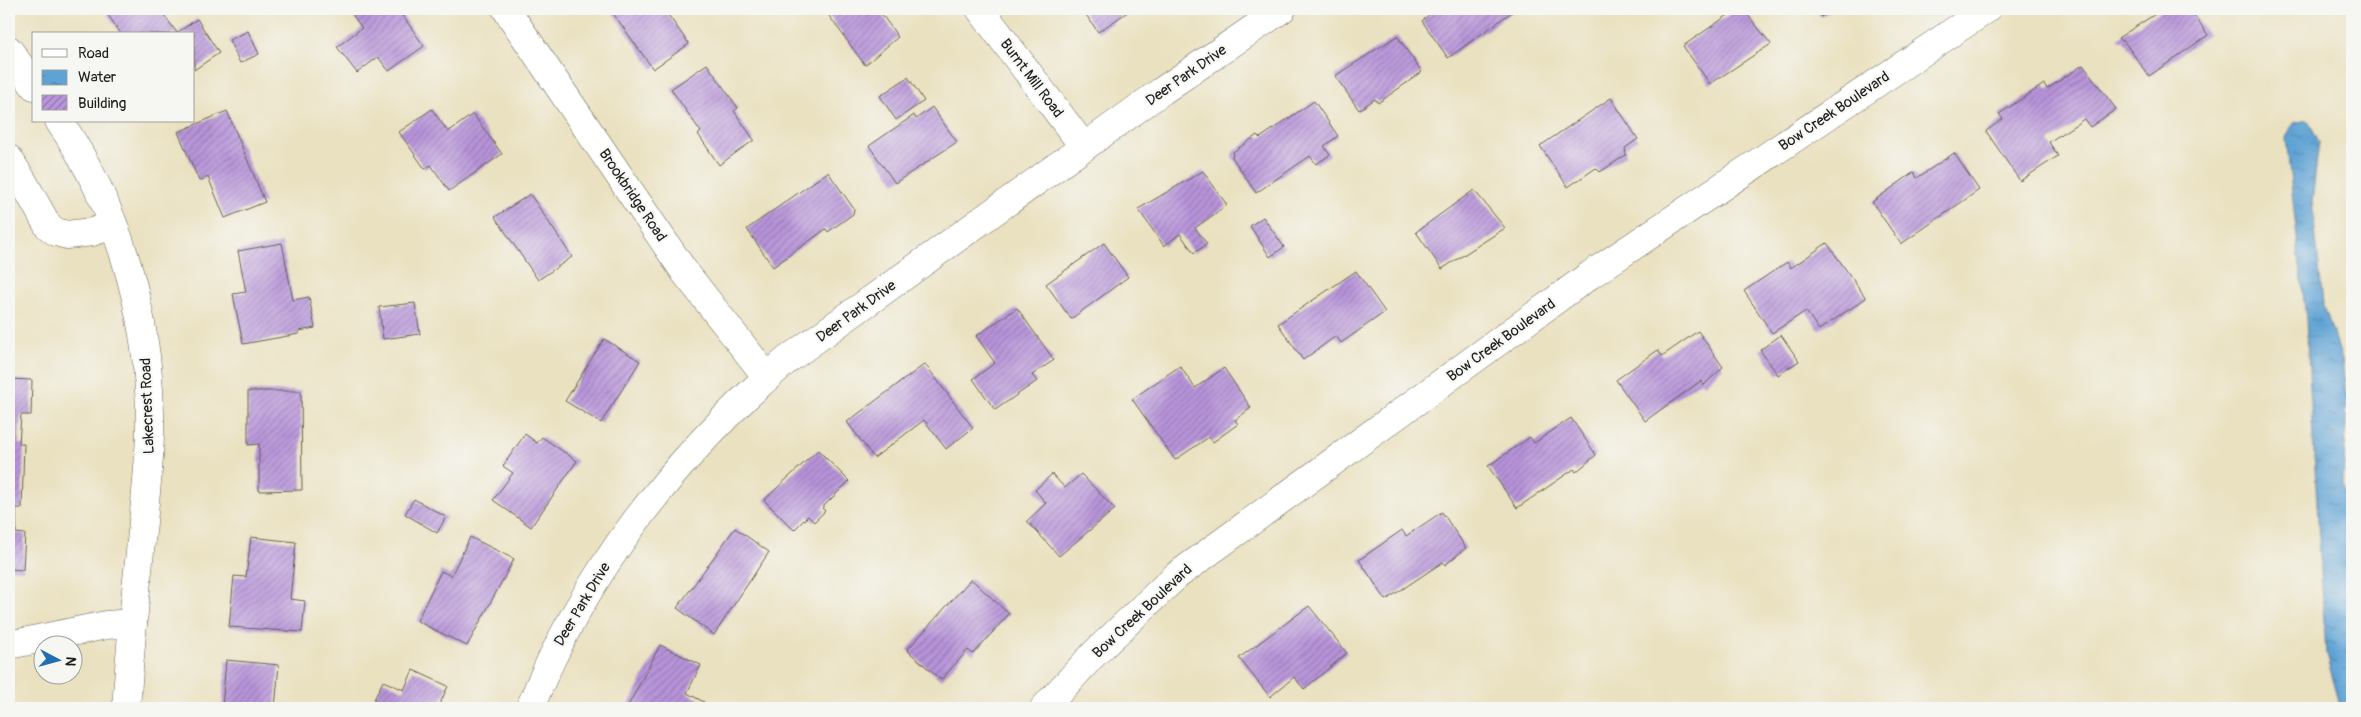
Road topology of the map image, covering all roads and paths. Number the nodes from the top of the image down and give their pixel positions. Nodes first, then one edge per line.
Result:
1 (506, 9) edge
2 (980, 9) edge
3 (1282, 9) edge
4 (1987, 9) edge
5 (9, 50) edge
6 (32, 83) edge
7 (60, 122) edge
8 (1084, 147) junction
9 (9, 159) edge
10 (113, 225) junction
11 (767, 377) junction
12 (133, 623) junction
13 (9, 645) edge
14 (126, 708) edge
15 (530, 708) edge
16 (1044, 708) edge

1 - 11 street, Brookbridge Road
2 - 8 street, Burnt Mill Road
3 - 8 street, Deer Park Drive
4 - 16 street, Bow Creek Boulevard
5 - 6 street
7 - 10 street, Lakecrest Road
8 - 11 street, Deer Park Drive
9 - 10 street
10 - 12 street, Lakecrest Road
11 - 15 street, Deer Park Drive
12 - 13 street
12 - 14 street, Lakecrest Road

